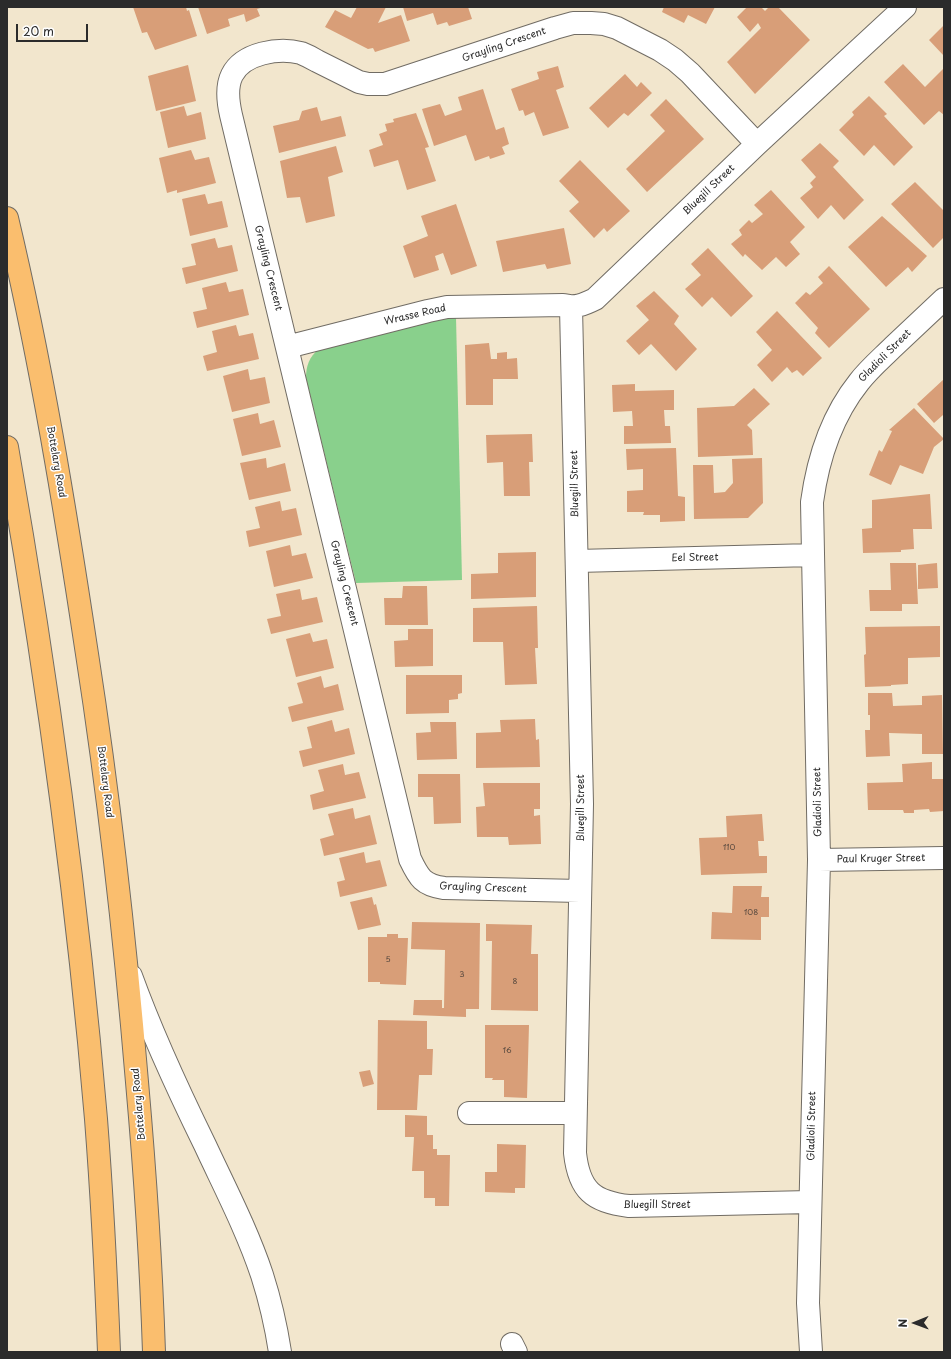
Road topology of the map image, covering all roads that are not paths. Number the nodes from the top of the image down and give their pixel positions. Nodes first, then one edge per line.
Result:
1 (905, 7) edge
2 (757, 144) junction
3 (7, 218) edge
4 (944, 299) edge
5 (571, 307) junction
6 (286, 347) junction
7 (7, 447) edge
8 (813, 555) junction
9 (577, 561) junction
10 (944, 858) edge
11 (819, 860) junction
12 (580, 891) junction
13 (127, 968) junction
14 (469, 1113) dead end
15 (576, 1113) junction
16 (810, 1202) junction
17 (109, 1352) edge
18 (154, 1352) edge
19 (280, 1352) edge
20 (811, 1352) edge

1 - 2 street, Bluegill Street
2 - 5 street, Bluegill Street
2 - 6 street, Grayling Crescent
3 - 13 main road, Bottelary Road
4 - 8 street, Gladioli Street
5 - 6 street, Wrasse Road
5 - 9 street, Bluegill Street
6 - 12 street, Grayling Crescent
7 - 17 main road
8 - 9 street, Eel Street
8 - 11 street, Gladioli Street
9 - 12 street, Bluegill Street
10 - 11 street, Paul Kruger Street
11 - 16 street, Gladioli Street
12 - 15 street, Bluegill Street
13 - 18 main road, Bottelary Road
13 - 19 street
14 - 15 street
15 - 16 street, Bluegill Street
16 - 20 street, Gladioli Street

